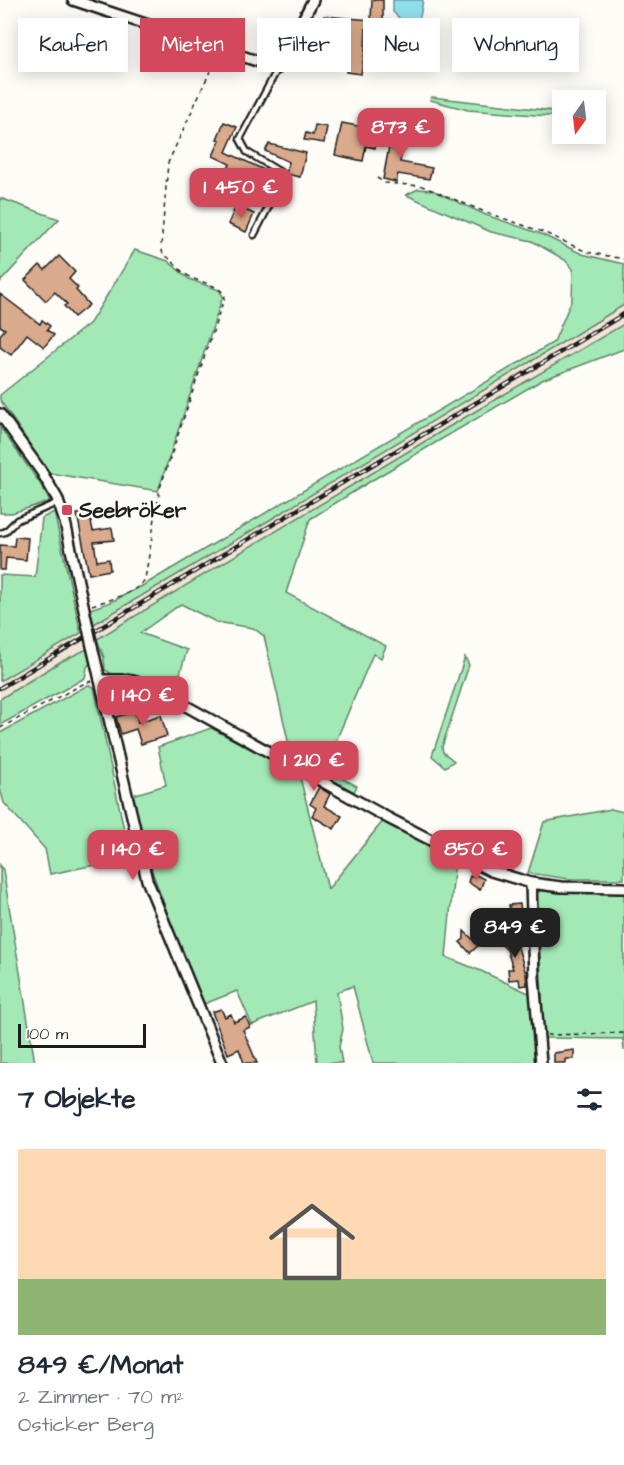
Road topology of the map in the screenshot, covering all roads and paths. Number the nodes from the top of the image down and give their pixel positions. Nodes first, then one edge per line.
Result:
1 (73, 0) edge
2 (313, 0) edge
3 (304, 18) edge
4 (140, 22) edge
5 (210, 72) edge
6 (276, 72) edge
7 (376, 178) dead end
8 (254, 235) dead end
9 (624, 259) edge
10 (0, 414) edge
11 (59, 502) junction
12 (0, 533) edge
13 (83, 608) junction
14 (100, 680) junction
15 (0, 729) edge
16 (531, 883) junction
17 (624, 888) edge
18 (624, 1034) edge
19 (540, 1035) junction
20 (222, 1063) edge
21 (541, 1063) edge

1 - 4 street
2 - 3 street
5 - 13 path
6 - 8 lane
7 - 9 path
10 - 11 street
11 - 12 lane
11 - 13 street
13 - 14 street, bridge
14 - 15 path
14 - 16 street
14 - 20 street
16 - 17 street
16 - 19 street
18 - 19 path
19 - 21 street

